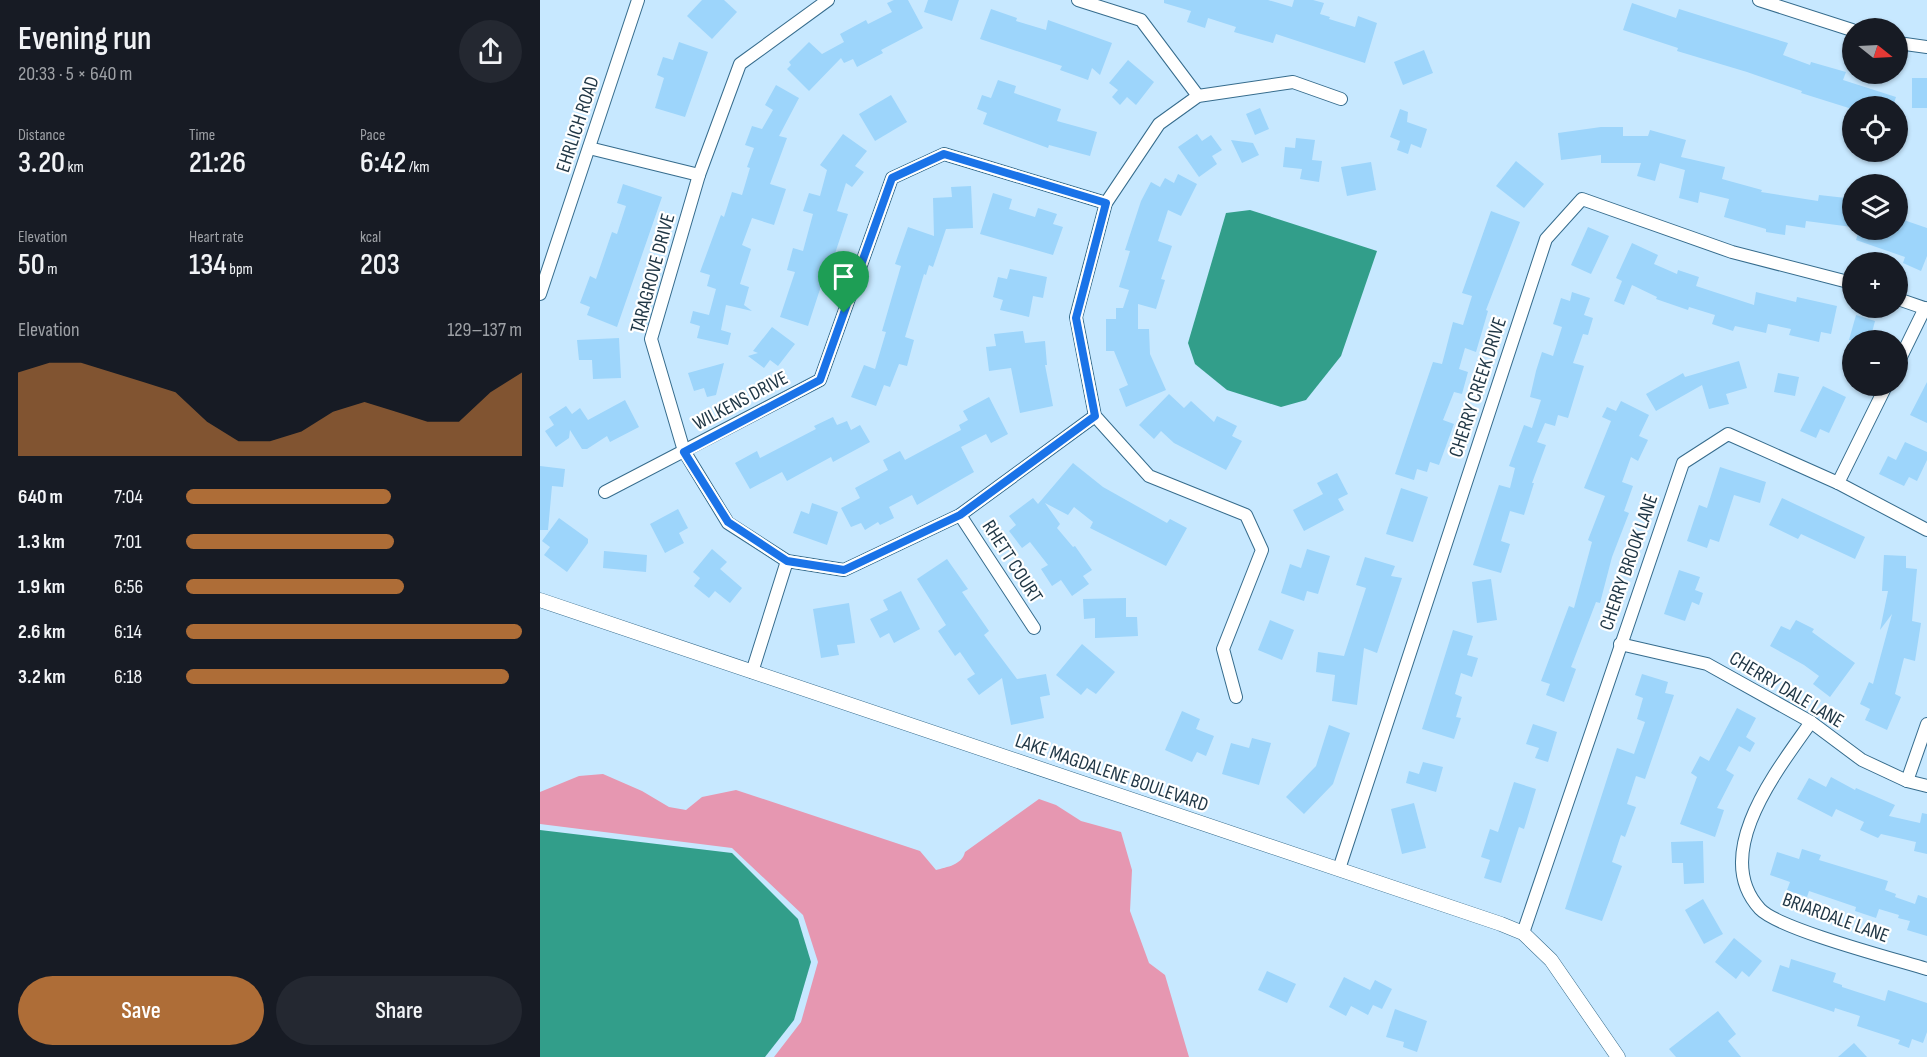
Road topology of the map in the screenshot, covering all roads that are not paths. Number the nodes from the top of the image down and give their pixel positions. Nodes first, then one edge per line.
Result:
1 (638, 0) edge
2 (828, 0) edge
3 (1078, 0) edge
4 (1758, 0) edge
5 (1842, 27) edge
6 (1908, 44) edge
7 (1927, 47) edge
8 (1198, 96) junction
9 (1341, 99) dead end
10 (589, 148) junction
11 (699, 175) junction
12 (1106, 203) junction
13 (1842, 280) edge
14 (540, 294) edge
15 (1908, 303) edge
16 (1926, 309) edge
17 (1908, 344) edge
18 (1881, 396) edge
19 (1095, 416) junction
20 (684, 452) junction
21 (1838, 483) junction
22 (605, 492) dead end
23 (960, 515) junction
24 (1927, 530) edge
25 (787, 561) junction
26 (540, 600) edge
27 (1034, 628) dead end
28 (1620, 644) junction
29 (752, 672) junction
30 (1236, 697) dead end
31 (1811, 722) junction
32 (1927, 723) edge
33 (1906, 782) junction
34 (1927, 786) edge
35 (1339, 869) junction
36 (1523, 933) junction
37 (1927, 969) edge
38 (1618, 1057) edge

1 - 10 street, EHRLICH ROAD
2 - 11 street, TARAGROVE DRIVE
3 - 8 street
4 - 5 street
6 - 7 street
8 - 9 street
8 - 12 street
10 - 11 street
10 - 14 street, EHRLICH ROAD
11 - 20 street, TARAGROVE DRIVE
12 - 19 street
12 - 20 street, WILKENS DRIVE
13 - 35 street, CHERRY CREEK DRIVE
15 - 16 street
16 - 17 street
18 - 21 street
19 - 23 street, TARAGROVE DRIVE
19 - 30 street
20 - 22 street, WILKENS DRIVE
20 - 25 street, TARAGROVE DRIVE
21 - 24 street, CHERRY BROOK LANE
21 - 28 street, CHERRY BROOK LANE
23 - 25 street, TARAGROVE DRIVE
23 - 27 street, RHETT COURT
25 - 29 street
26 - 29 street, LAKE MAGDALENE BOULEVARD
28 - 31 street, CHERRY DALE LANE
28 - 36 street, CHERRY BROOK LANE
29 - 35 street, LAKE MAGDALENE BOULEVARD
31 - 33 street, CHERRY DALE LANE
31 - 37 street, BRIARDALE LANE
32 - 33 street
33 - 34 street, CHERRY DALE LANE
35 - 36 street, LAKE MAGDALENE BOULEVARD
36 - 38 street, LAKE MAGDALENE BOULEVARD

